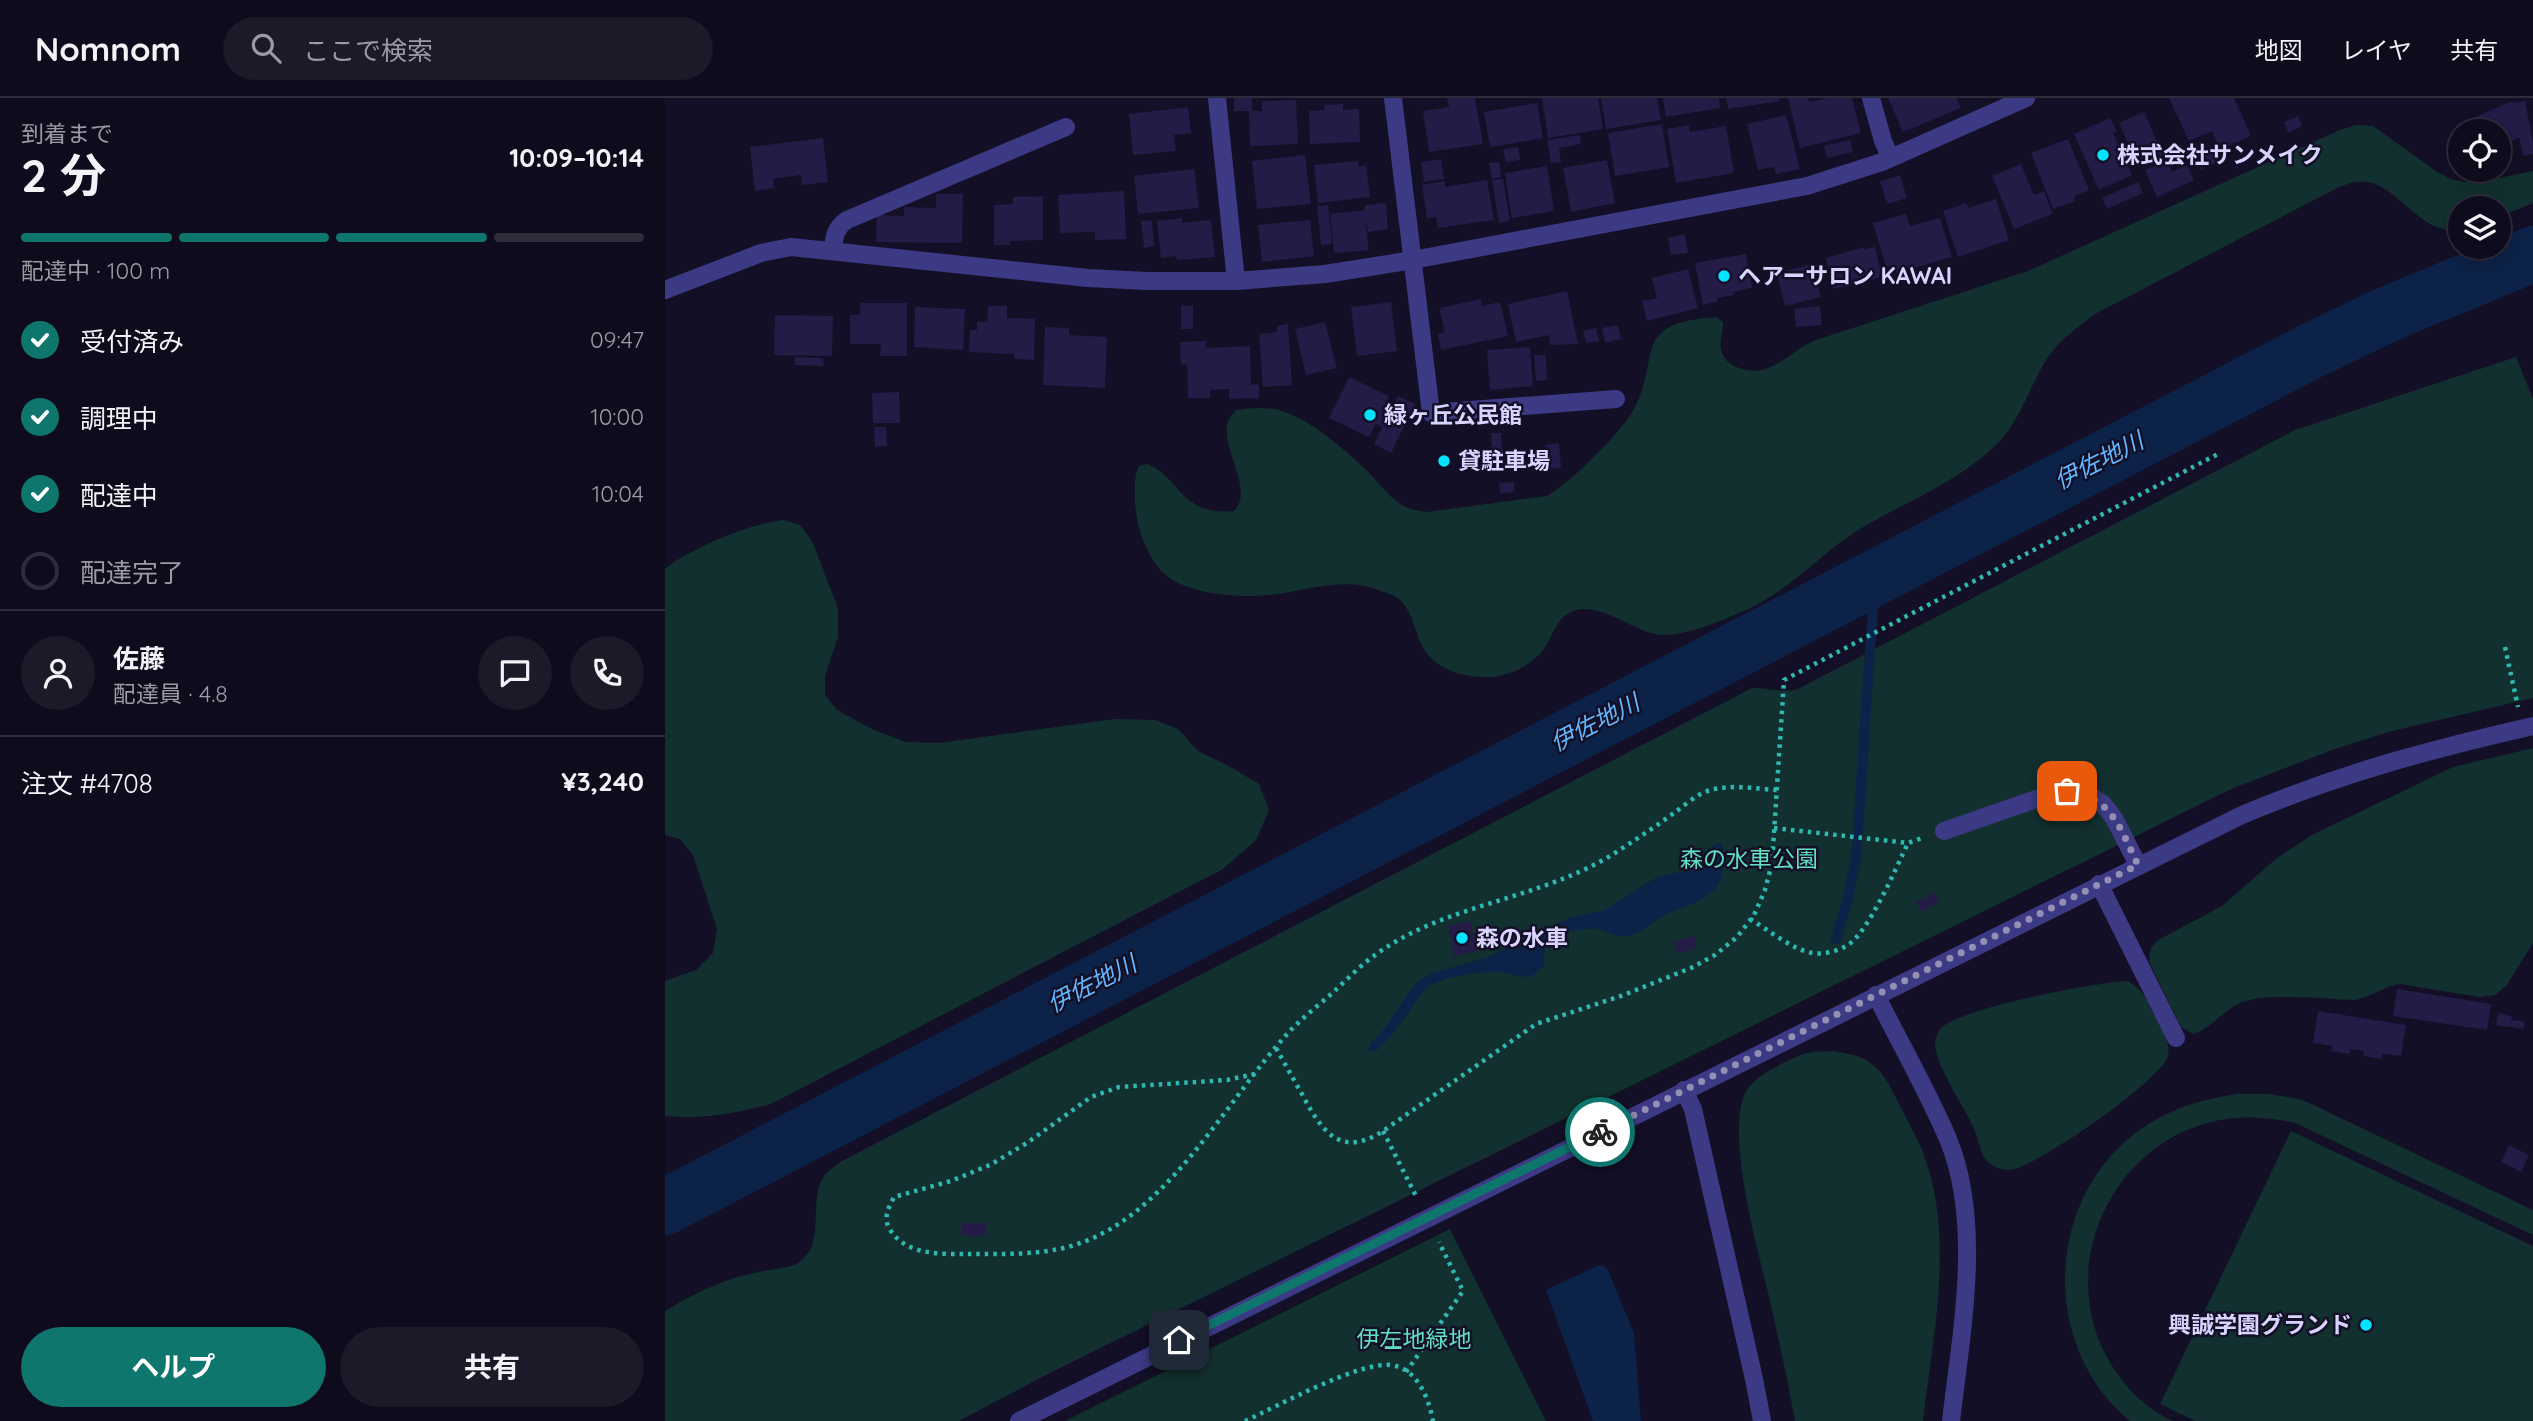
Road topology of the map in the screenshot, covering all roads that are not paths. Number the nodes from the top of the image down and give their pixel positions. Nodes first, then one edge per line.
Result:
1 (1217, 98) edge
2 (1393, 98) edge
3 (1871, 98) edge
4 (2026, 98) edge
5 (1066, 127) dead end
6 (1891, 158) junction
7 (833, 251) junction
8 (1413, 260) junction
9 (1236, 281) junction
10 (665, 290) edge
11 (1616, 400) dead end
12 (2533, 726) edge
13 (1944, 831) dead end
14 (2138, 865) junction
15 (2099, 884) junction
16 (1876, 995) junction
17 (2176, 1038) dead end
18 (1684, 1090) junction
19 (1019, 1421) edge
20 (1762, 1421) edge
21 (1951, 1421) edge

1 - 9 street
2 - 8 street
3 - 6 street
4 - 6 street
5 - 7 street
6 - 8 street
7 - 9 street
7 - 10 street
8 - 9 street
8 - 11 street
12 - 14 street
13 - 14 street
14 - 15 street
15 - 16 street
15 - 17 street
16 - 18 street
16 - 21 street
18 - 19 street
18 - 20 street

